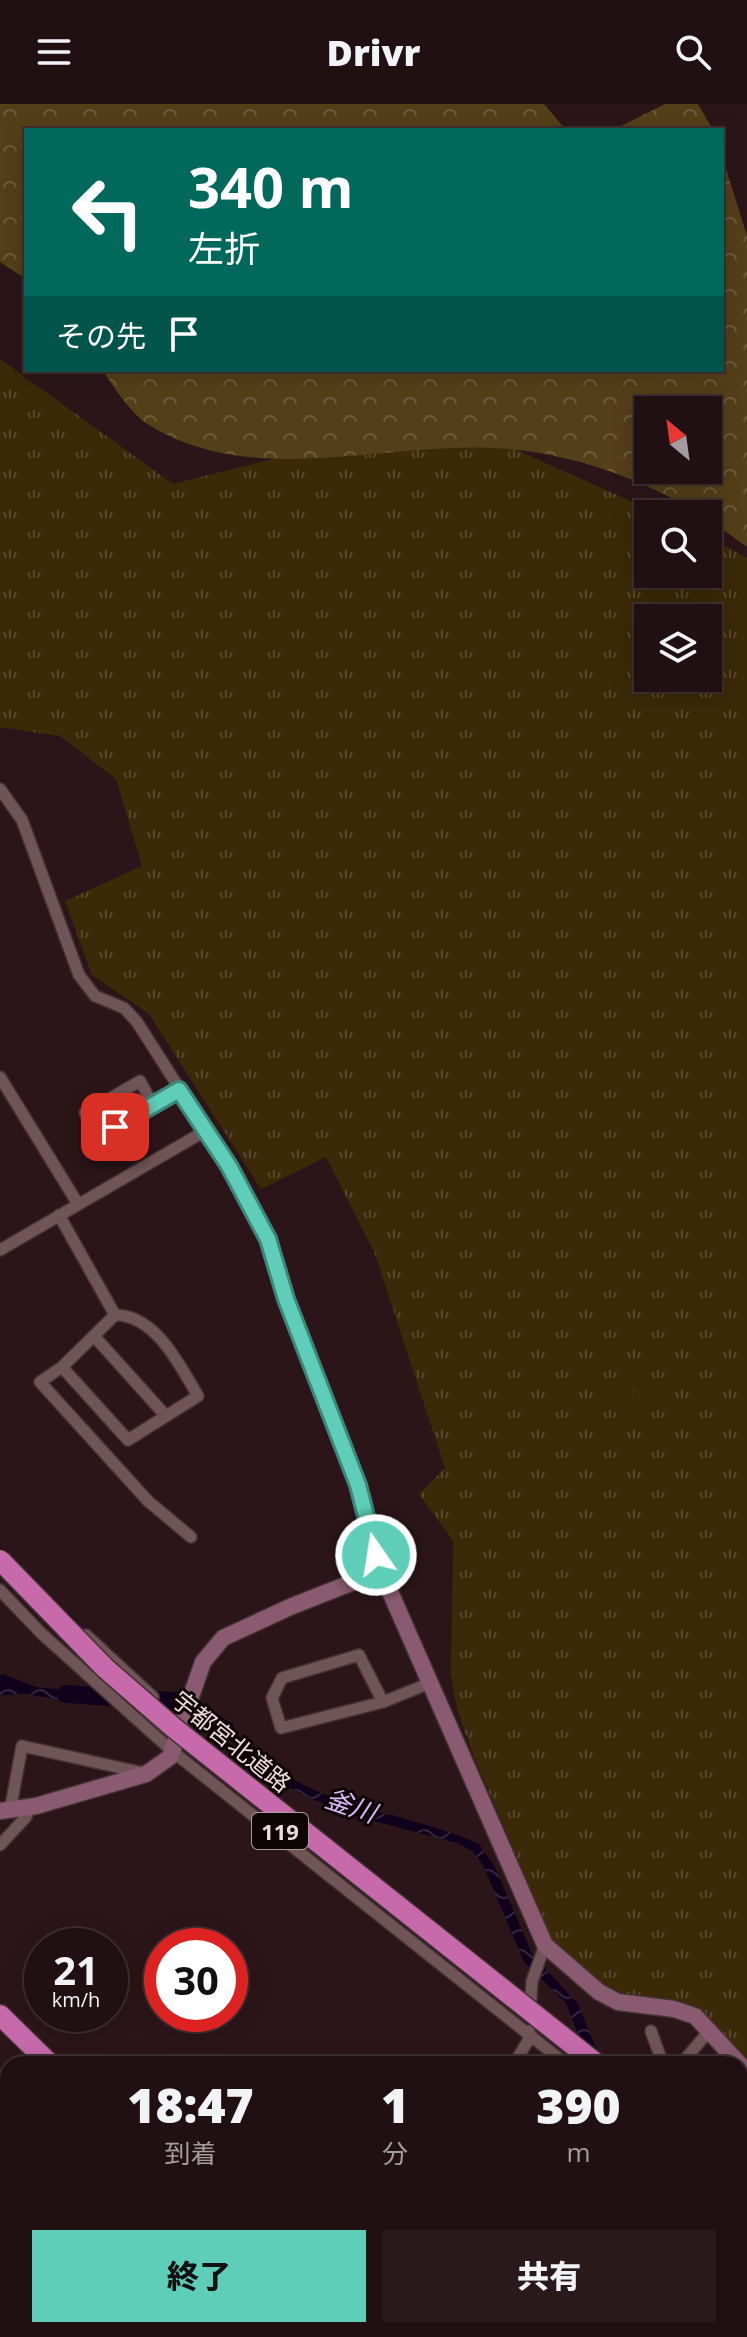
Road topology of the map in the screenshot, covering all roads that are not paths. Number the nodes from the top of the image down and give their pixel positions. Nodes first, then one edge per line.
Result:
1 (0, 789) edge
2 (0, 1077) edge
3 (179, 1090) junction
4 (153, 1105) junction
5 (205, 1131) junction
6 (78, 1204) junction
7 (59, 1215) junction
8 (0, 1250) edge
9 (115, 1315) junction
10 (94, 1336) junction
11 (62, 1367) junction
12 (166, 1416) junction
13 (191, 1537) dead end
14 (0, 1551) edge
15 (0, 1560) edge
16 (381, 1571) junction
17 (0, 1580) edge
18 (0, 1590) edge
19 (430, 1683) junction
20 (383, 1702) junction
21 (184, 1722) junction
22 (172, 1751) junction
23 (146, 1774) junction
24 (29, 1807) junction
25 (5, 1811) edge
26 (0, 1845) edge
27 (543, 1950) junction
28 (530, 2003) junction
29 (0, 2015) edge
30 (710, 2030) junction
31 (651, 2031) dead end
32 (528, 2034) junction
33 (42, 2056) edge
34 (518, 2056) edge
35 (556, 2056) edge
36 (566, 2056) edge
37 (587, 2056) edge
38 (598, 2056) edge
39 (660, 2056) edge
40 (688, 2056) edge
41 (733, 2056) edge

1 - 3 street
2 - 6 street
3 - 4 street
3 - 5 street
4 - 4 street
5 - 6 street
5 - 16 street
6 - 7 street
7 - 8 street
7 - 9 street
9 - 10 street
9 - 12 street
10 - 11 street
10 - 12 street
11 - 12 street
11 - 13 street
14 - 21 street
15 - 37 highway, 宇都宮北道路 / 119, bridge
16 - 19 street
16 - 21 street
17 - 36 highway, 宇都宮北道路 / 119
18 - 22 street
19 - 20 street
19 - 27 street
20 - 20 street
21 - 22 street
21 - 28 street
22 - 23 street
22 - 32 street
23 - 24 street
23 - 25 street
24 - 25 street
24 - 26 street
27 - 28 street
27 - 30 street
28 - 32 street
28 - 38 street
29 - 33 highway
30 - 40 street
30 - 41 street
31 - 39 street
32 - 34 street
32 - 35 street

